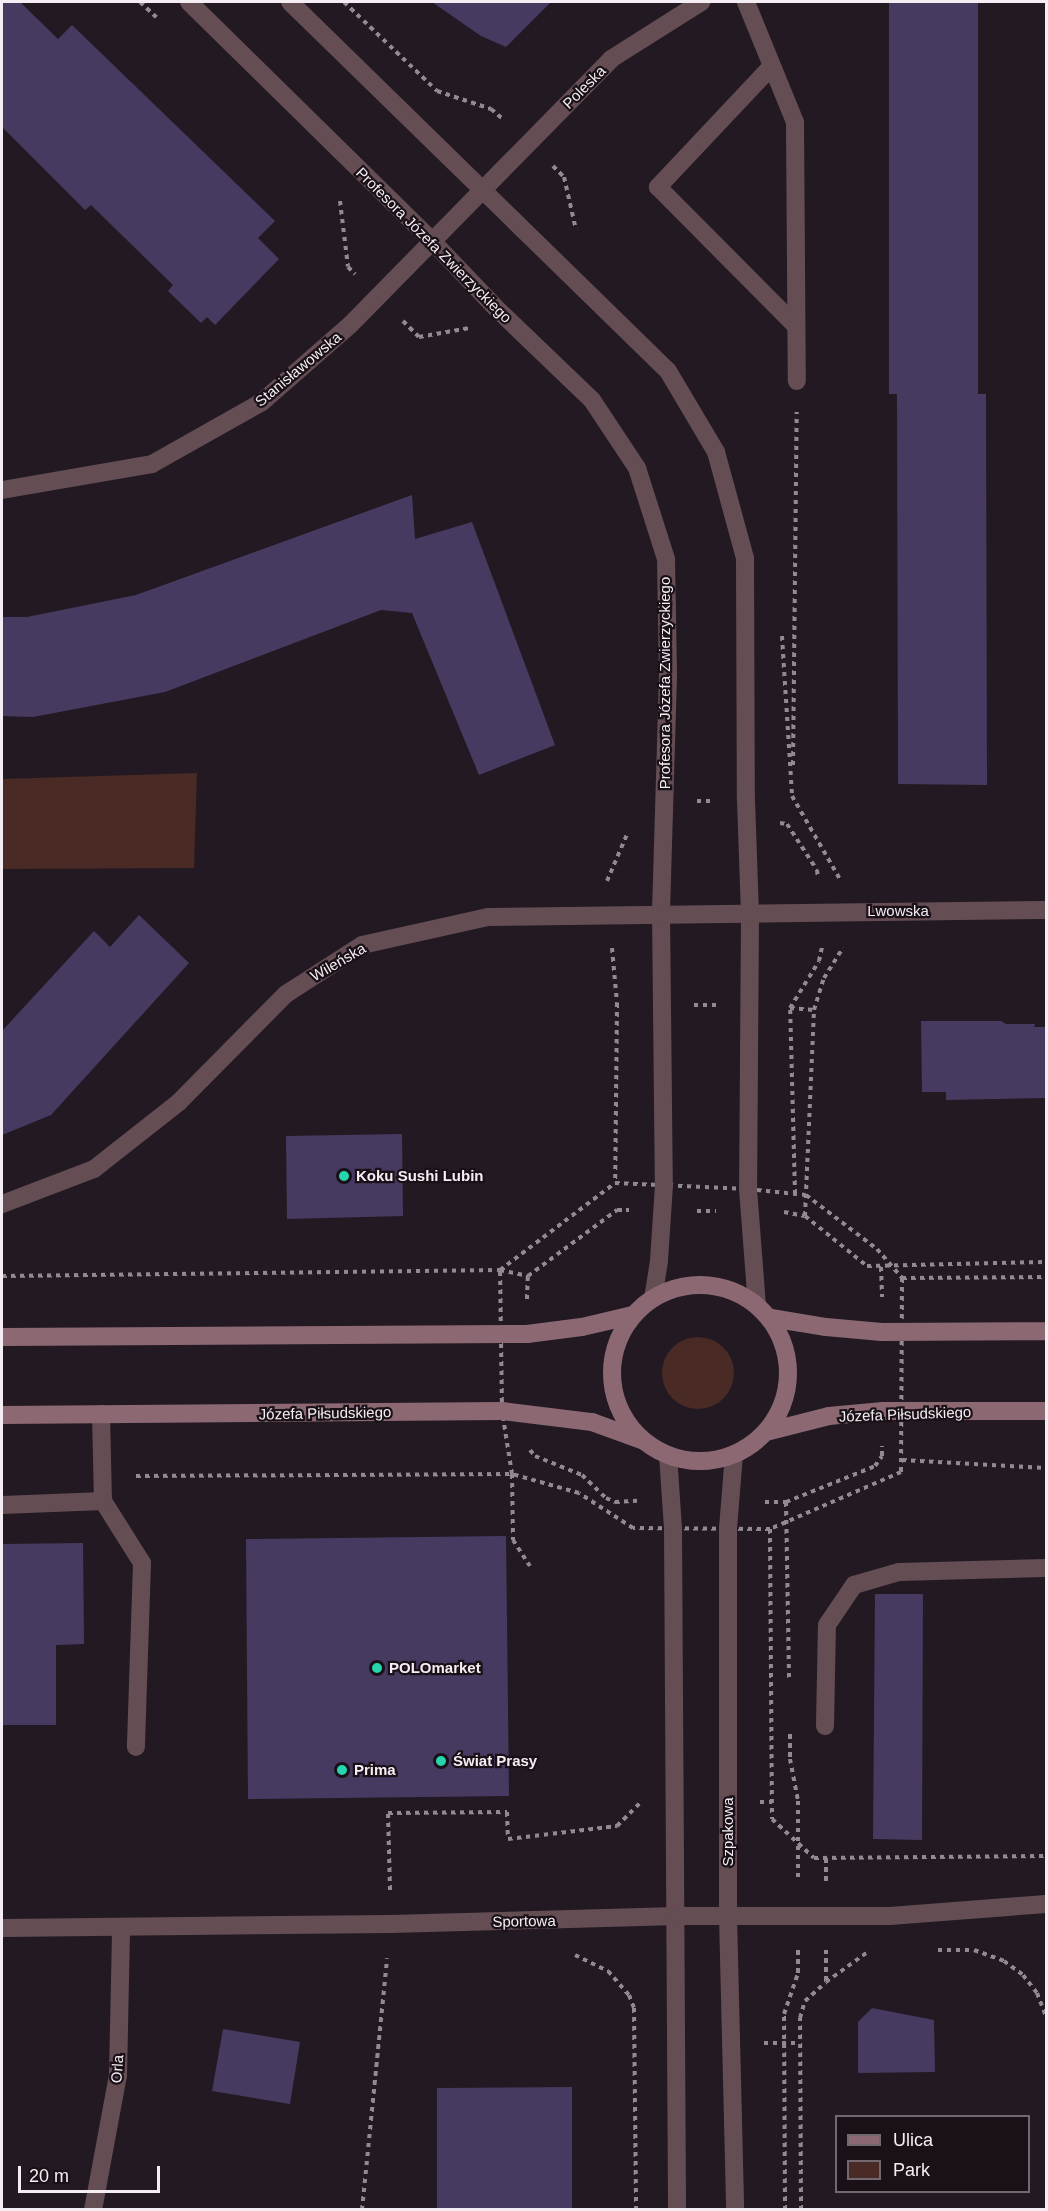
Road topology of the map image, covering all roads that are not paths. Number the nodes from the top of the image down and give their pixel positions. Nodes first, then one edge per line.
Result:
1 (189, 2) edge
2 (290, 2) edge
3 (701, 2) edge
4 (746, 2) edge
5 (771, 67) junction
6 (481, 190) junction
7 (432, 241) junction
8 (796, 326) junction
9 (797, 381) road end
10 (2, 490) edge
11 (1047, 910) edge
12 (661, 914) junction
13 (750, 915) junction
14 (2, 1204) edge
15 (653, 1298) junction
16 (758, 1305) junction
17 (633, 1315) junction
18 (771, 1318) junction
19 (1047, 1331) edge
20 (2, 1337) edge
21 (1047, 1411) edge
22 (101, 1414) junction
23 (2, 1415) edge
24 (766, 1432) junction
25 (644, 1441) junction
26 (734, 1454) junction
27 (668, 1455) junction
28 (103, 1501) junction
29 (2, 1505) edge
30 (1047, 1568) edge
31 (825, 1726) dead end
32 (136, 1747) dead end
33 (1047, 1904) edge
34 (677, 1916) junction
35 (728, 1916) junction
36 (121, 1927) junction
37 (2, 1928) edge
38 (93, 2210) edge
39 (677, 2210) edge
40 (735, 2210) edge

1 - 7 street, Profesora Józefa Zwierzyckiego
2 - 6 street
3 - 6 street, Poleska
4 - 5 street
5 - 8 street
5 - 8 street
6 - 7 street, Stanisławowska
6 - 13 street
7 - 10 street, Stanisławowska
7 - 12 street, Profesora Józefa Zwierzyckiego
8 - 9 street
11 - 13 street, Lwowska
12 - 13 street, Wileńska
12 - 14 street, Wileńska
12 - 15 street, Profesora Józefa Zwierzyckiego
13 - 16 street
15 - 16 street
15 - 17 street
16 - 18 street
17 - 20 street
17 - 25 street
18 - 19 street
18 - 24 street
21 - 24 street, Józefa Piłsudskiego
22 - 23 street, Józefa Piłsudskiego
22 - 25 street, Józefa Piłsudskiego
22 - 28 street
24 - 26 street
25 - 27 street
26 - 27 street
26 - 35 street, Szpakowa
27 - 34 street
28 - 29 street
28 - 32 street
30 - 31 street
33 - 35 street, Sportowa
34 - 35 street, Sportowa
34 - 36 street, Sportowa
34 - 39 street
35 - 40 street, Szpakowa
36 - 37 street, Sportowa
36 - 38 street, Orla

